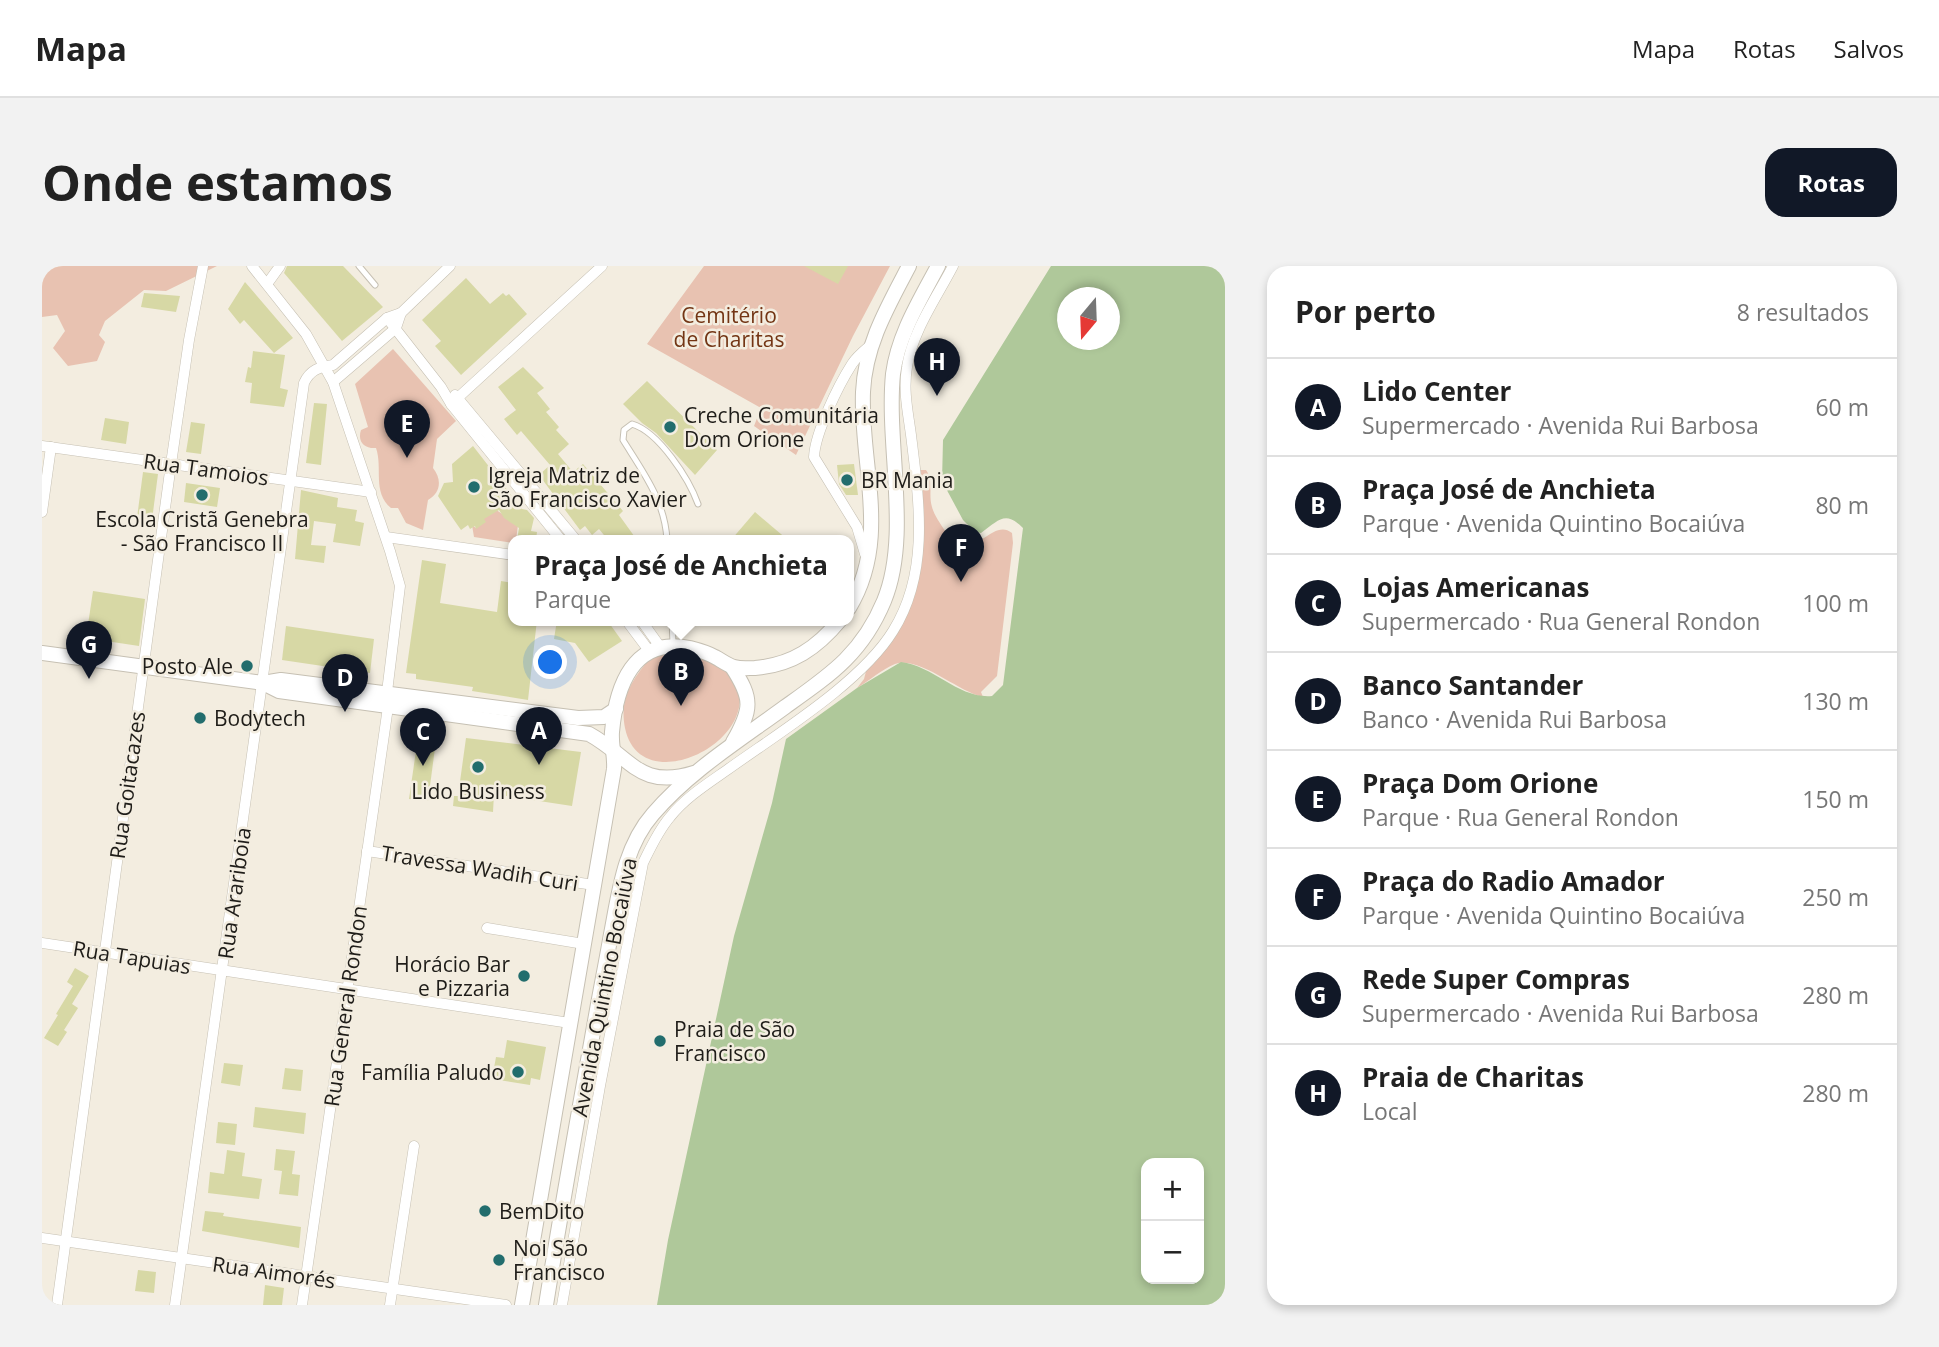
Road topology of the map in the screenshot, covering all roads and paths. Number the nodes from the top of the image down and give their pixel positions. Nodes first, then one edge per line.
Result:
1 (203, 266) edge
2 (252, 266) edge
3 (277, 266) edge
4 (359, 266) edge
5 (450, 266) edge
6 (602, 266) edge
7 (908, 266) edge
8 (938, 266) edge
9 (953, 266) edge
10 (264, 281) junction
11 (375, 285) dead end
12 (401, 313) junction
13 (387, 318) junction
14 (396, 328) junction
15 (872, 343) junction
16 (324, 366) junction
17 (333, 382) junction
18 (455, 401) junction
19 (46, 446) edge
20 (171, 464) junction
21 (290, 482) junction
22 (371, 492) junction
23 (698, 504) dead end
24 (42, 512) edge
25 (557, 535) edge
26 (572, 535) edge
27 (666, 535) edge
28 (386, 537) junction
29 (508, 554) edge
30 (867, 564) junction
31 (854, 599) edge
32 (633, 626) edge
33 (645, 626) edge
34 (669, 626) edge
35 (834, 626) edge
36 (662, 649) junction
37 (42, 653) edge
38 (144, 667) junction
39 (732, 667) junction
40 (263, 684) junction
41 (387, 700) junction
42 (616, 709) junction
43 (731, 747) junction
44 (615, 750) junction
45 (695, 773) junction
46 (367, 851) junction
47 (594, 885) junction
48 (487, 928) dead end
49 (42, 943) edge
50 (584, 944) junction
51 (104, 953) junction
52 (223, 971) junction
53 (347, 990) junction
54 (570, 1023) junction
55 (414, 1146) dead end
56 (42, 1238) edge
57 (66, 1242) junction
58 (181, 1259) junction
59 (306, 1276) junction
60 (393, 1289) junction
61 (57, 1305) edge
62 (175, 1305) edge
63 (302, 1305) edge
64 (390, 1305) edge
65 (506, 1305) edge
66 (522, 1305) edge
67 (546, 1305) edge
68 (562, 1305) edge

1 - 20 street, Rua Goitacazes
2 - 10 street, Rua General Rondon
3 - 10 street
4 - 11 lane
5 - 12 street
6 - 18 street
7 - 15 main road
8 - 43 main road, Avenida Quintino Bocaiúva
9 - 68 street
10 - 16 street, Rua General Rondon
12 - 13 street
12 - 14 street
13 - 14 street
13 - 16 street, Rua Arariboia
14 - 17 street
14 - 18 street
15 - 30 main road
15 - 30 street
16 - 17 street, Rua General Rondon
16 - 21 street, Rua Arariboia
17 - 22 street, Rua General Rondon
18 - 25 street
18 - 26 street
19 - 20 street, Rua Tamoios
19 - 24 street
20 - 21 street, Rua Tamoios
20 - 38 street, Rua Goitacazes
21 - 22 street, Rua Tamoios
21 - 40 street, Rua Arariboia
22 - 28 street, Rua General Rondon
23 - 27 lane
28 - 29 street
28 - 41 street, Rua General Rondon
30 - 31 main road
32 - 36 street
33 - 36 street
34 - 36 lane
35 - 39 main road
36 - 39 main road
36 - 42 main road, Avenida Quintino Bocaiúva
37 - 38 main road
38 - 40 main road
38 - 51 street, Rua Goitacazes
39 - 43 main road
40 - 41 main road
40 - 52 street, Rua Arariboia
41 - 42 main road
41 - 44 main road
41 - 46 street, Rua General Rondon
42 - 44 main road, Avenida Quintino Bocaiúva
43 - 45 main road, Avenida Quintino Bocaiúva
44 - 45 main road
44 - 47 main road, Avenida Quintino Bocaiúva
45 - 67 main road, Avenida Quintino Bocaiúva
46 - 47 street, Travessa Wadih Curi
46 - 53 street, Rua General Rondon
47 - 50 main road, Avenida Quintino Bocaiúva
48 - 50 street
49 - 51 street, Rua Tapuias
50 - 54 main road, Avenida Quintino Bocaiúva
51 - 52 street, Rua Tapuias
51 - 57 street, Rua Goitacazes
52 - 53 street, Rua Tapuias
52 - 58 street, Rua Arariboia
53 - 54 street, Rua Tapuias
53 - 59 street, Rua General Rondon
54 - 66 main road, Avenida Quintino Bocaiúva
55 - 60 street
56 - 57 street, Rua Aimorés
57 - 58 street, Rua Aimorés
57 - 61 street, Rua Goitacazes
58 - 59 street, Rua Aimorés
58 - 62 street, Rua Arariboia
59 - 60 street, Rua Aimorés
59 - 63 street, Rua General Rondon
60 - 64 street
60 - 65 street, Rua Aimorés

